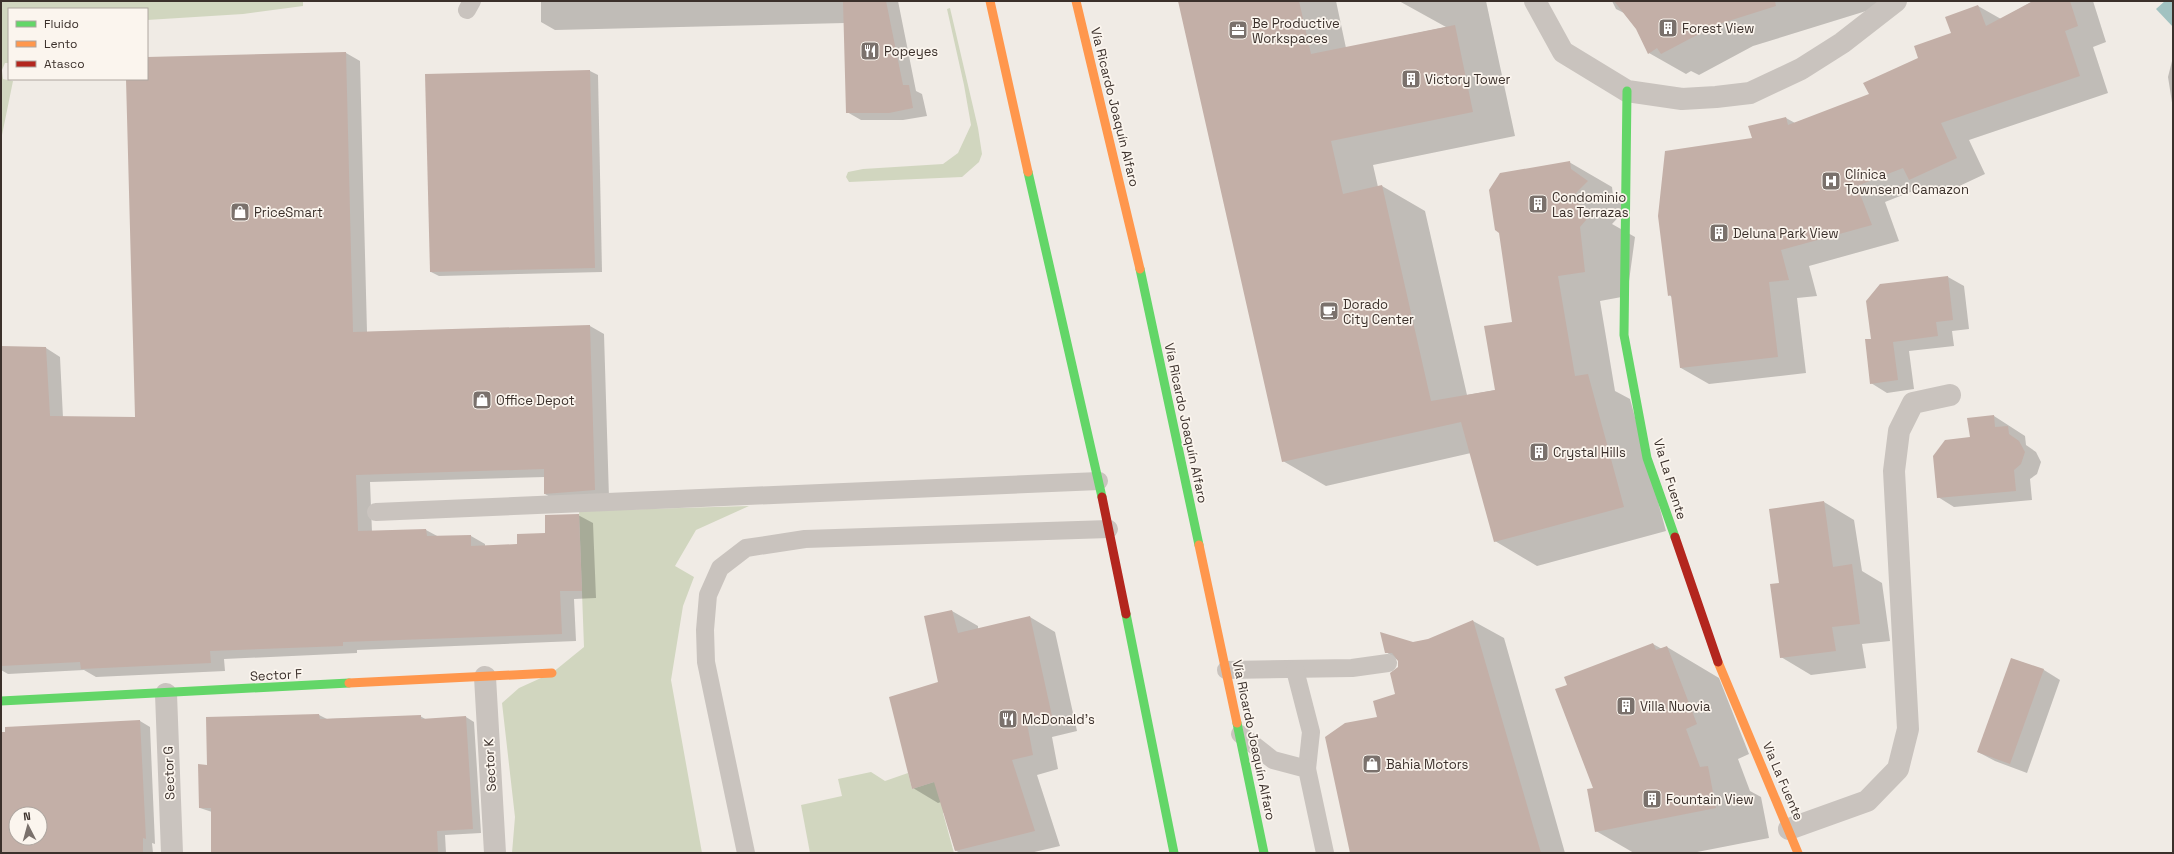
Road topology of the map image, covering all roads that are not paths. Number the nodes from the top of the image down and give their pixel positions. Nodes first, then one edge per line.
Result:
1 (465, 1) edge
2 (472, 1) edge
3 (990, 1) edge
4 (1076, 1) edge
5 (1535, 1) edge
6 (1896, 1) edge
7 (1627, 91) junction
8 (1950, 395) dead end
9 (1099, 481) junction
10 (376, 512) dead end
11 (1110, 529) junction
12 (1388, 664) dead end
13 (1226, 670) junction
14 (1295, 670) junction
15 (552, 673) dead end
16 (485, 677) junction
17 (166, 694) junction
18 (1, 700) edge
19 (1240, 734) junction
20 (1306, 769) junction
21 (1789, 829) junction
22 (172, 853) edge
23 (495, 853) edge
24 (746, 853) edge
25 (1174, 853) edge
26 (1264, 853) edge
27 (1325, 853) edge
28 (1798, 853) edge

1 - 2 lane
3 - 9 main road
4 - 13 main road, Vía Ricardo Joaquín Alfaro
5 - 7 street
6 - 7 street
7 - 21 main road, Via La Fuente
8 - 21 street
9 - 10 lane
9 - 11 main road
11 - 24 lane
11 - 25 main road
12 - 14 lane
13 - 14 lane
13 - 19 main road, Vía Ricardo Joaquín Alfaro
14 - 20 lane
15 - 16 main road, Sector F
16 - 17 main road, Sector F
16 - 23 street, Sector K
17 - 18 main road, Sector F
17 - 22 street, Sector G
19 - 20 lane
19 - 26 main road, Vía Ricardo Joaquín Alfaro
20 - 27 lane
21 - 28 main road, Via La Fuente

